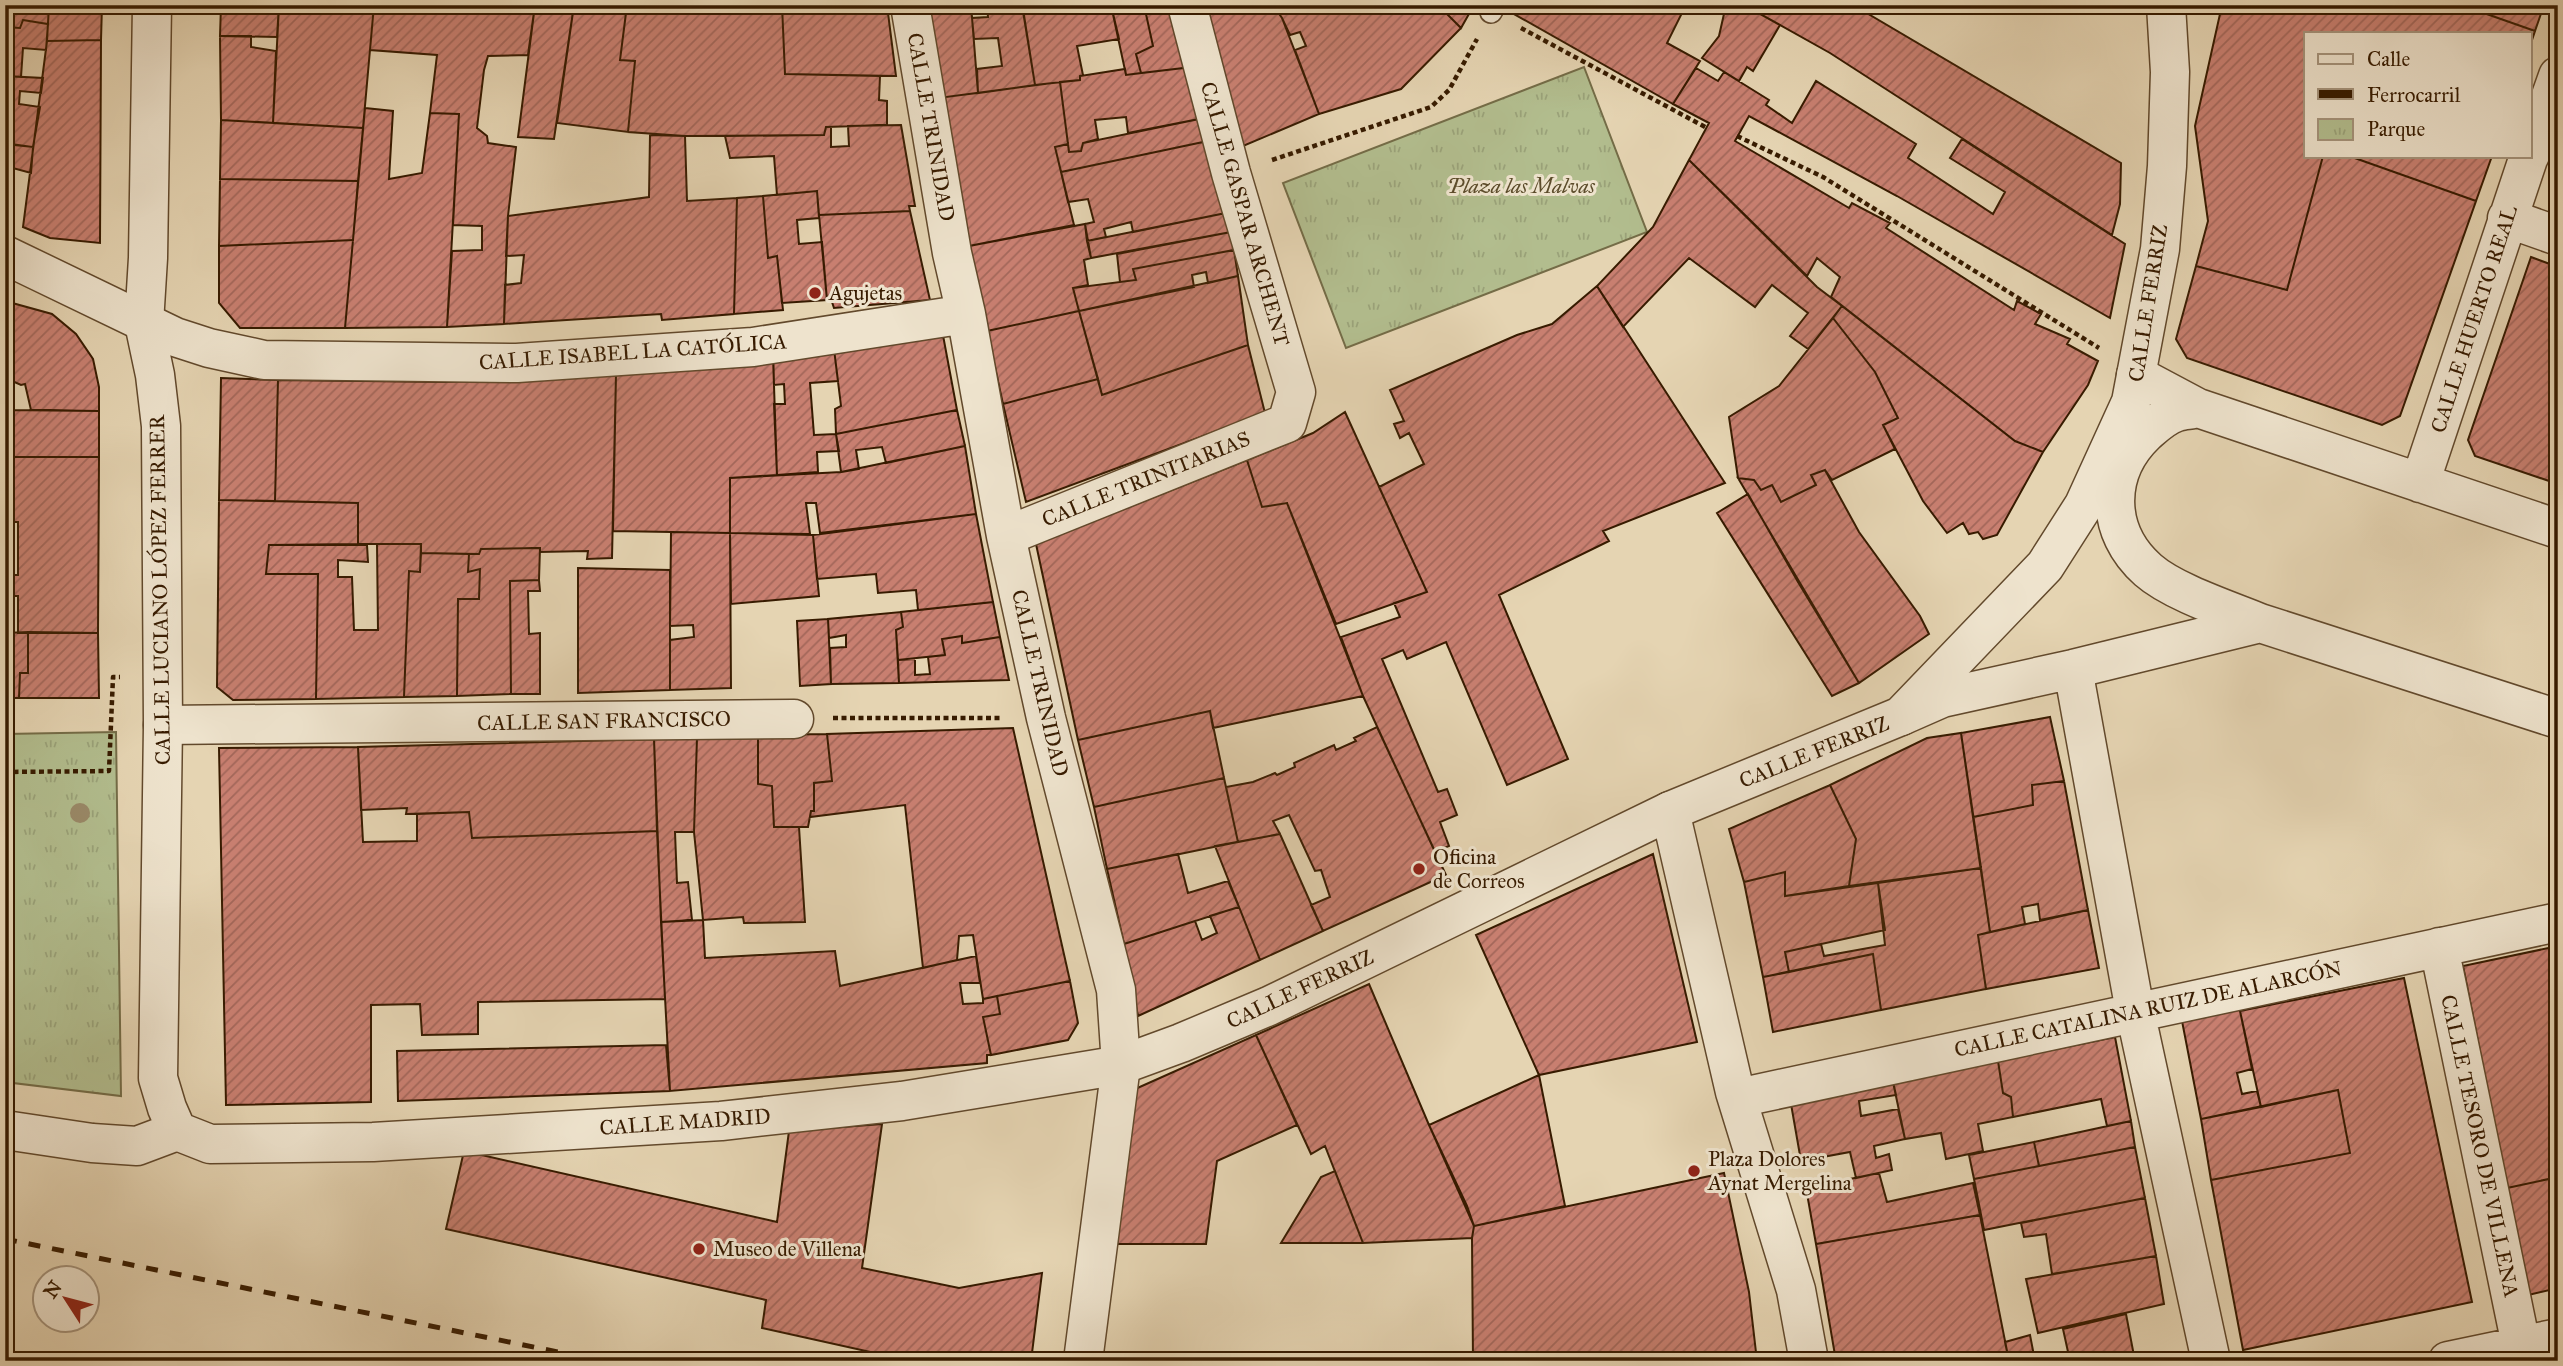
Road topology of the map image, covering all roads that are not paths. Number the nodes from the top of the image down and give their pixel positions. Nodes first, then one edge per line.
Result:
1 (152, 5) edge
2 (910, 5) edge
3 (1187, 5) edge
4 (2166, 5) edge
5 (2558, 76) edge
6 (2532, 149) edge
7 (2529, 158) edge
8 (2507, 218) junction
9 (2558, 236) edge
10 (5, 255) edge
11 (148, 258) junction
12 (95, 296) junction
13 (966, 314) junction
14 (144, 323) junction
15 (2136, 375) junction
16 (2198, 408) junction
17 (1287, 423) joint
18 (2420, 484) junction
19 (2558, 529) edge
20 (1006, 536) junction
21 (2277, 628) junction
22 (2073, 669) junction
23 (1900, 716) junction
24 (794, 719) road end
25 (2558, 719) edge
26 (163, 725) junction
27 (1670, 811) junction
28 (2558, 922) edge
29 (2439, 947) junction
30 (2135, 1012) junction
31 (1121, 1065) junction
32 (1738, 1098) junction
33 (5, 1130) edge
34 (177, 1131) junction
35 (2558, 1338) edge
36 (2521, 1345) junction
37 (1083, 1361) edge
38 (1809, 1361) edge
39 (2211, 1361) edge
40 (2448, 1361) edge

1 - 11 street, CALLE LUCIANO LÓPEZ FERRER
2 - 13 street, CALLE TRINIDAD
3 - 17 street, CALLE GASPAR ARCHENT
4 - 15 street, CALLE FERRIZ
5 - 6 street, CALLE HUERTO REAL
7 - 8 street, CALLE HUERTO REAL
8 - 9 street
8 - 18 street, CALLE HUERTO REAL
10 - 12 street, CALLE ISABEL LA CATÓLICA
11 - 12 street
11 - 14 street, CALLE LUCIANO LÓPEZ FERRER
12 - 14 street, CALLE ISABEL LA CATÓLICA
13 - 14 street, CALLE ISABEL LA CATÓLICA
13 - 20 street, CALLE TRINIDAD
14 - 26 street, CALLE LUCIANO LÓPEZ FERRER
15 - 16 street
15 - 23 street, CALLE FERRIZ
16 - 18 street
16 - 21 street
17 - 20 street, CALLE TRINITARIAS
18 - 19 street
20 - 31 street, CALLE TRINIDAD
21 - 22 street
21 - 25 street
22 - 23 street
22 - 30 street
23 - 27 street, CALLE FERRIZ
24 - 26 street, CALLE SAN FRANCISCO
26 - 34 street, CALLE LUCIANO LÓPEZ FERRER
27 - 31 street, CALLE FERRIZ
27 - 32 street
28 - 29 street, CALLE CATALINA RUIZ DE ALARCÓN
29 - 30 street, CALLE CATALINA RUIZ DE ALARCÓN
29 - 36 street, CALLE TESORO DE VILLENA
30 - 32 street, CALLE CATALINA RUIZ DE ALARCÓN
30 - 39 street
31 - 34 street, CALLE MADRID
31 - 37 street, CALLE TRINIDAD
32 - 38 street
33 - 34 street
35 - 36 street
36 - 40 street

